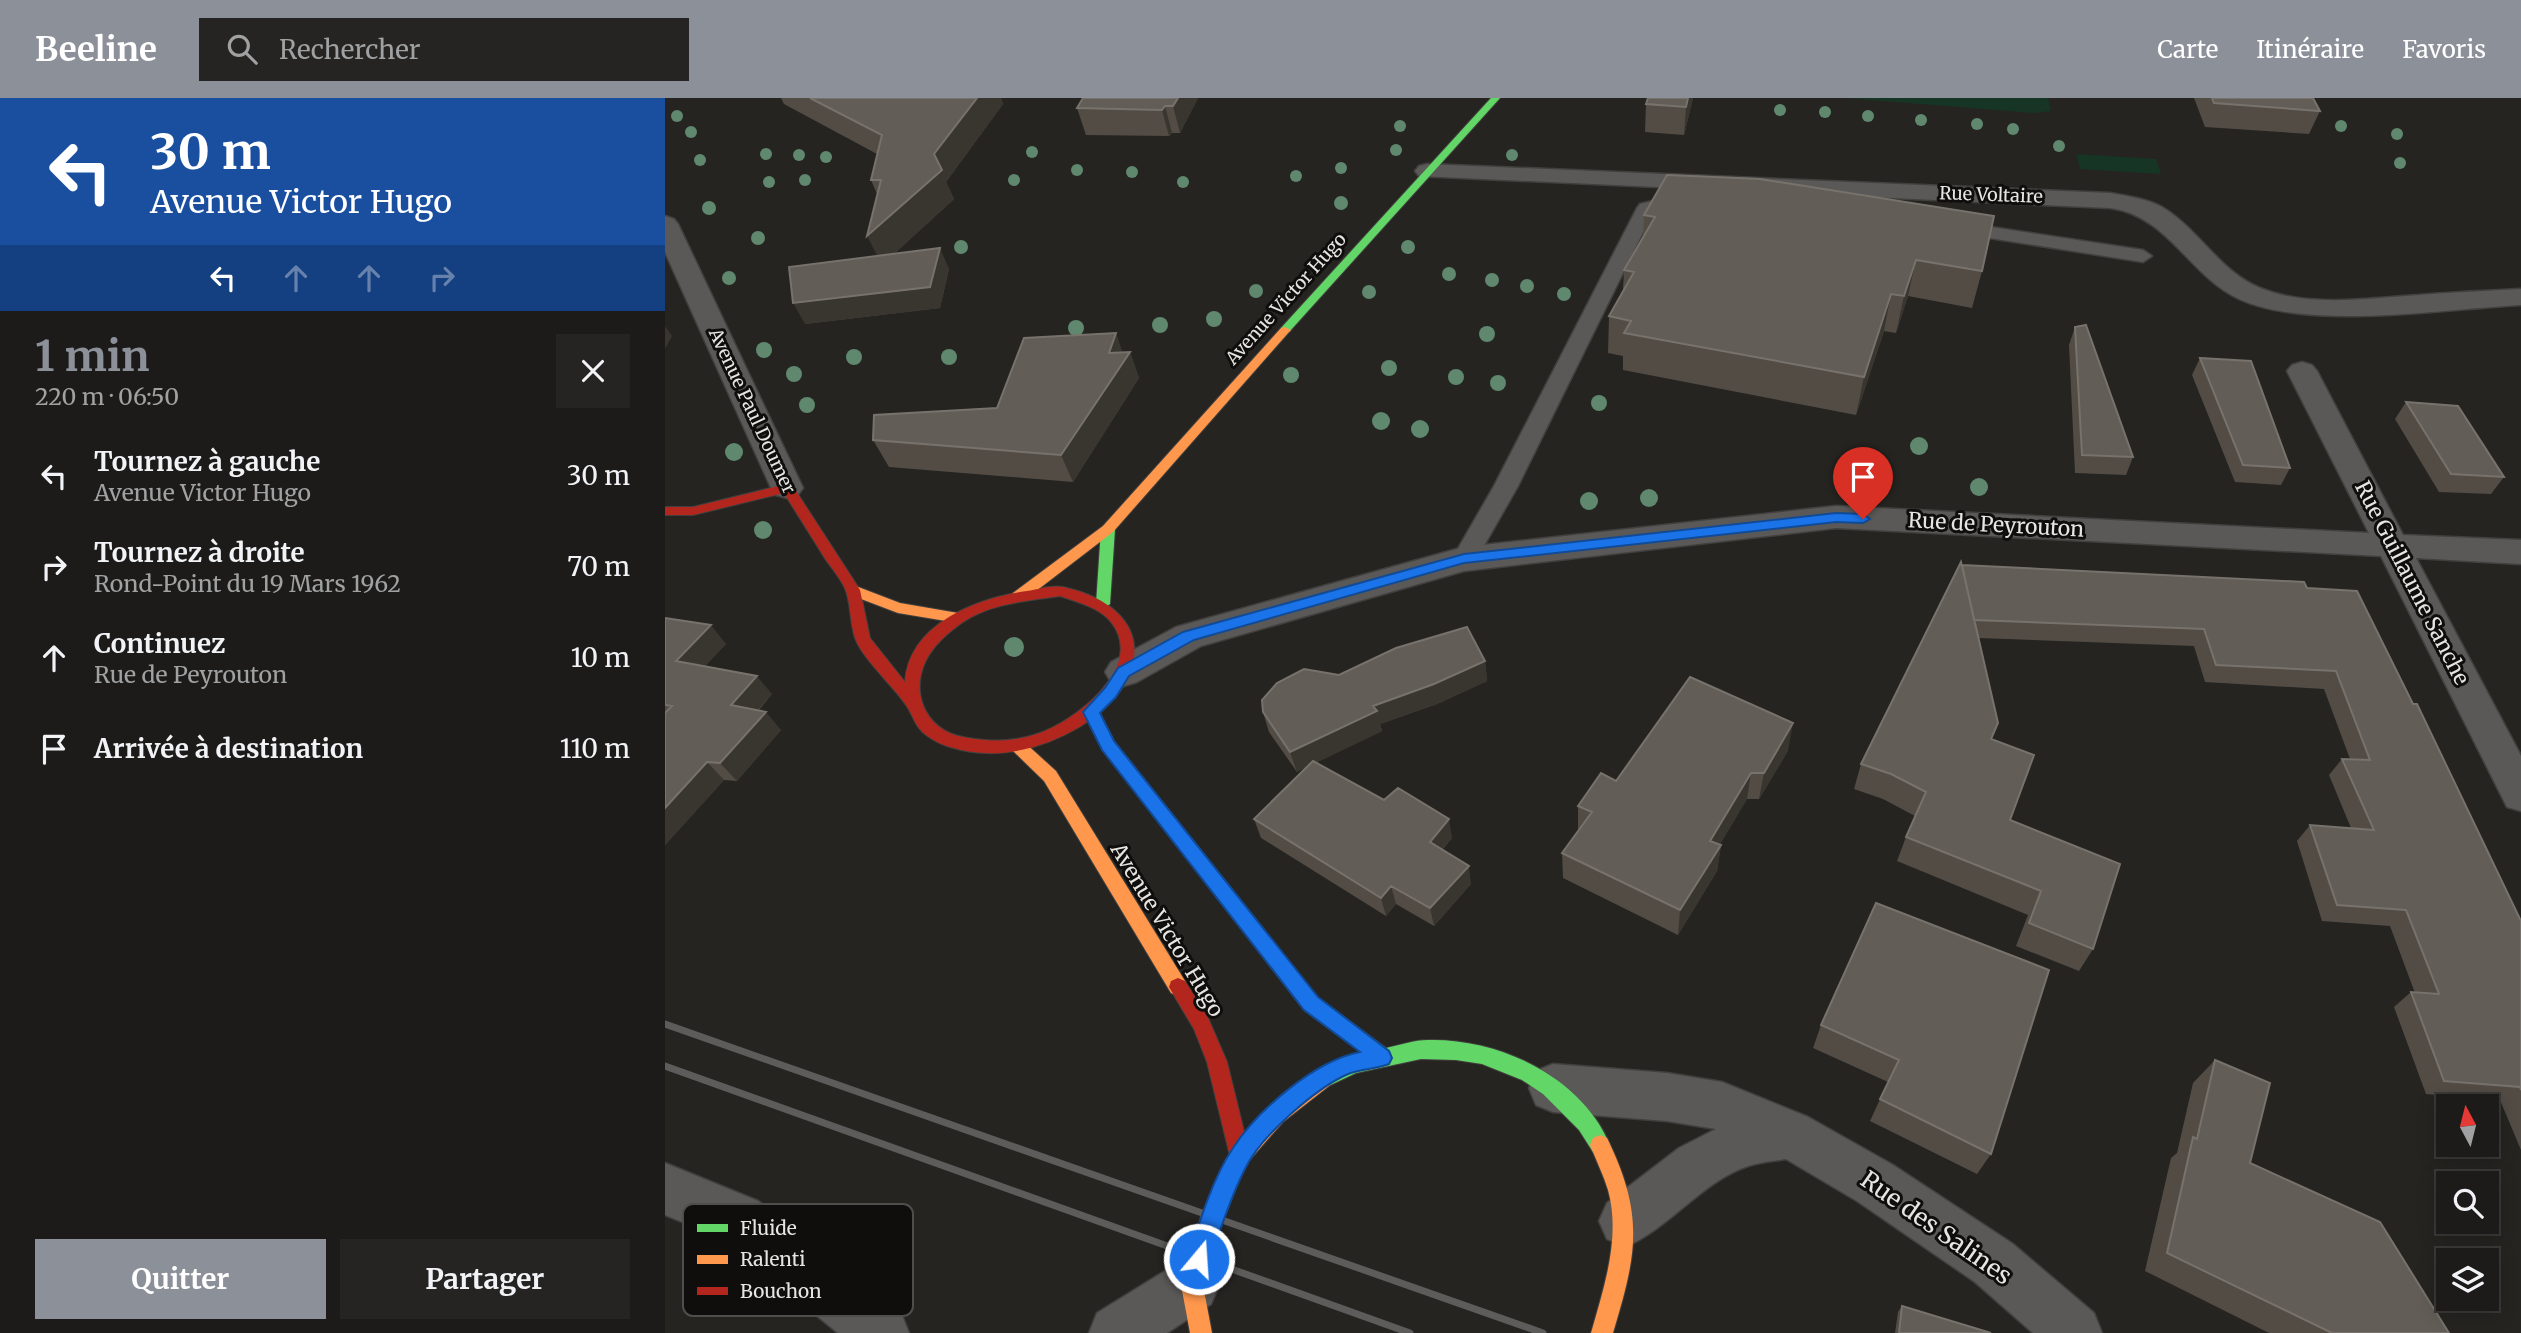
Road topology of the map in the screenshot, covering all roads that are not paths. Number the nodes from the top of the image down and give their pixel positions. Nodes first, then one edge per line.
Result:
1 (1496, 98) edge
2 (1427, 172) junction
3 (1705, 204) edge
4 (665, 224) edge
5 (1931, 224) edge
6 (2143, 256) dead end
7 (2521, 297) edge
8 (2302, 371) dead end
9 (787, 488) junction
10 (665, 511) edge
11 (1108, 528) junction
12 (2392, 544) junction
13 (2521, 552) edge
14 (1464, 559) junction
15 (853, 590) junction
16 (1018, 597) junction
17 (1103, 604) junction
18 (958, 618) junction
19 (1127, 634) junction
20 (1189, 636) junction
21 (1124, 672) junction
22 (910, 700) junction
23 (1091, 712) junction
24 (1017, 745) junction
25 (2521, 795) edge
26 (1382, 1058) junction
27 (1553, 1088) junction
28 (1790, 1134) junction
29 (1240, 1156) junction
30 (665, 1189) edge
31 (702, 1204) edge
32 (1625, 1221) junction
33 (1197, 1309) edge
34 (860, 1316) edge
35 (881, 1333) edge
36 (1117, 1333) edge
37 (1602, 1333) edge
38 (2074, 1333) edge

1 - 2 main road, Avenue Victor Hugo
2 - 7 street, Rue Voltaire
2 - 11 main road, Avenue Victor Hugo
3 - 14 lane
4 - 9 street, Avenue Paul Doumer
5 - 6 lane
8 - 12 street, Rue Guillaume Sanche
9 - 10 main road
9 - 15 main road, Avenue Paul Doumer
11 - 16 main road, Avenue Victor Hugo
11 - 17 main road
12 - 13 street, Rue de Peyrouton
12 - 14 street, Rue de Peyrouton
12 - 25 street, Rue Guillaume Sanche
14 - 20 street, Rue de Peyrouton
15 - 18 main road
15 - 22 main road, Avenue Paul Doumer
16 - 17 main road
16 - 18 main road
17 - 19 main road
18 - 22 main road
19 - 20 street, Rue de Peyrouton
19 - 21 main road
20 - 21 street, Rue de Peyrouton
21 - 23 main road
22 - 24 main road
23 - 24 main road
23 - 26 main road
24 - 29 main road, Avenue Victor Hugo
26 - 27 main road
26 - 29 main road
27 - 28 street, Rue des Salines
27 - 32 main road
28 - 32 street
28 - 38 street, Rue des Salines
29 - 33 main road
30 - 31 street
32 - 37 main road
33 - 36 street
34 - 35 street

